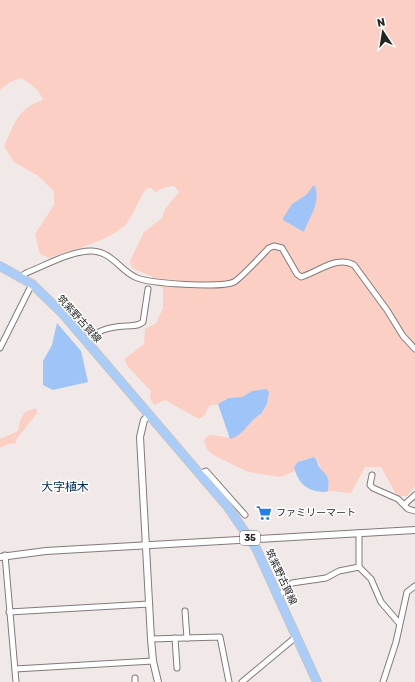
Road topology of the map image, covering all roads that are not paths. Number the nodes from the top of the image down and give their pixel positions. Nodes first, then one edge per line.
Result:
1 (0, 266) edge
2 (0, 271) edge
3 (19, 278) junction
4 (31, 286) junction
5 (148, 289) dead end
6 (86, 341) junction
7 (0, 348) edge
8 (415, 349) edge
9 (149, 415) junction
10 (199, 474) junction
11 (372, 475) dead end
12 (415, 495) edge
13 (405, 504) junction
14 (415, 511) edge
15 (245, 515) dead end
16 (415, 530) edge
17 (358, 533) junction
18 (251, 540) junction
19 (146, 546) junction
20 (2, 556) edge
21 (359, 567) junction
22 (415, 586) edge
23 (279, 596) junction
24 (149, 604) junction
25 (185, 611) dead end
26 (9, 612) junction
27 (399, 623) junction
28 (297, 636) junction
29 (175, 638) junction
30 (187, 638) junction
31 (151, 639) junction
32 (153, 661) junction
33 (177, 668) dead end
34 (15, 669) junction
35 (316, 681) edge
36 (16, 682) edge
37 (158, 682) edge
38 (229, 682) edge
39 (242, 682) edge
40 (383, 682) edge

1 - 3 main road, 筑紫野古賀線 / 35
2 - 3 main road, 筑紫野古賀線 / 35
3 - 4 main road, 筑紫野古賀線 / 35
3 - 8 street
4 - 6 main road, 筑紫野古賀線 / 35
4 - 7 street
4 - 9 main road, 筑紫野古賀線 / 35
5 - 6 street
6 - 9 main road, 筑紫野古賀線 / 35
9 - 10 main road, 筑紫野古賀線 / 35
9 - 19 street
10 - 15 street
10 - 18 main road, 筑紫野古賀線 / 35
11 - 13 street
12 - 13 street
13 - 14 street
16 - 17 street
17 - 18 street
17 - 21 street
18 - 19 street
18 - 23 main road, 筑紫野古賀線 / 35
19 - 20 street
19 - 24 street
20 - 26 street
21 - 23 street
21 - 27 street
22 - 27 street
23 - 28 main road, 筑紫野古賀線 / 35
24 - 26 street
24 - 31 street
25 - 30 street
26 - 34 street
27 - 40 street
28 - 35 main road, 筑紫野古賀線 / 35
28 - 39 street
29 - 30 street
29 - 31 street
29 - 33 street
30 - 38 street
31 - 32 street
32 - 34 street
32 - 37 street
34 - 36 street

